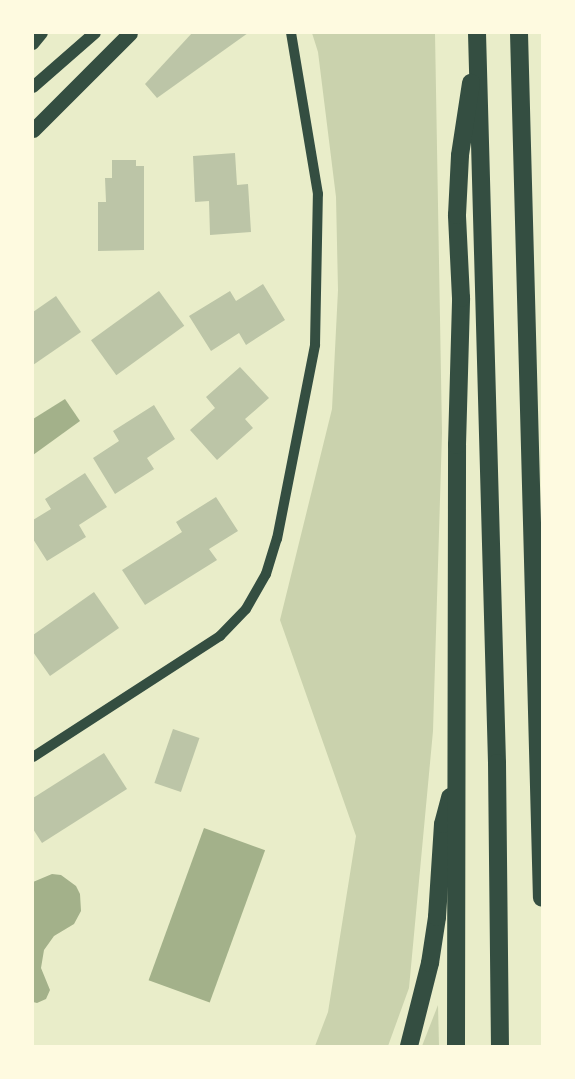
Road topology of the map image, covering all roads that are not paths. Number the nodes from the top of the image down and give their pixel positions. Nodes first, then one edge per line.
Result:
1 (42, 33) edge
2 (95, 33) edge
3 (130, 33) edge
4 (291, 33) edge
5 (519, 33) edge
6 (477, 41) edge
7 (33, 44) edge
8 (33, 87) edge
9 (33, 130) edge
10 (33, 757) edge
11 (456, 769) junction
12 (542, 898) edge
13 (409, 1046) edge
14 (456, 1046) edge
15 (500, 1046) edge

1 - 7 main road
2 - 8 main road
3 - 9 main road
4 - 10 street
5 - 12 highway
6 - 11 highway
6 - 15 highway
11 - 13 highway
11 - 14 highway

